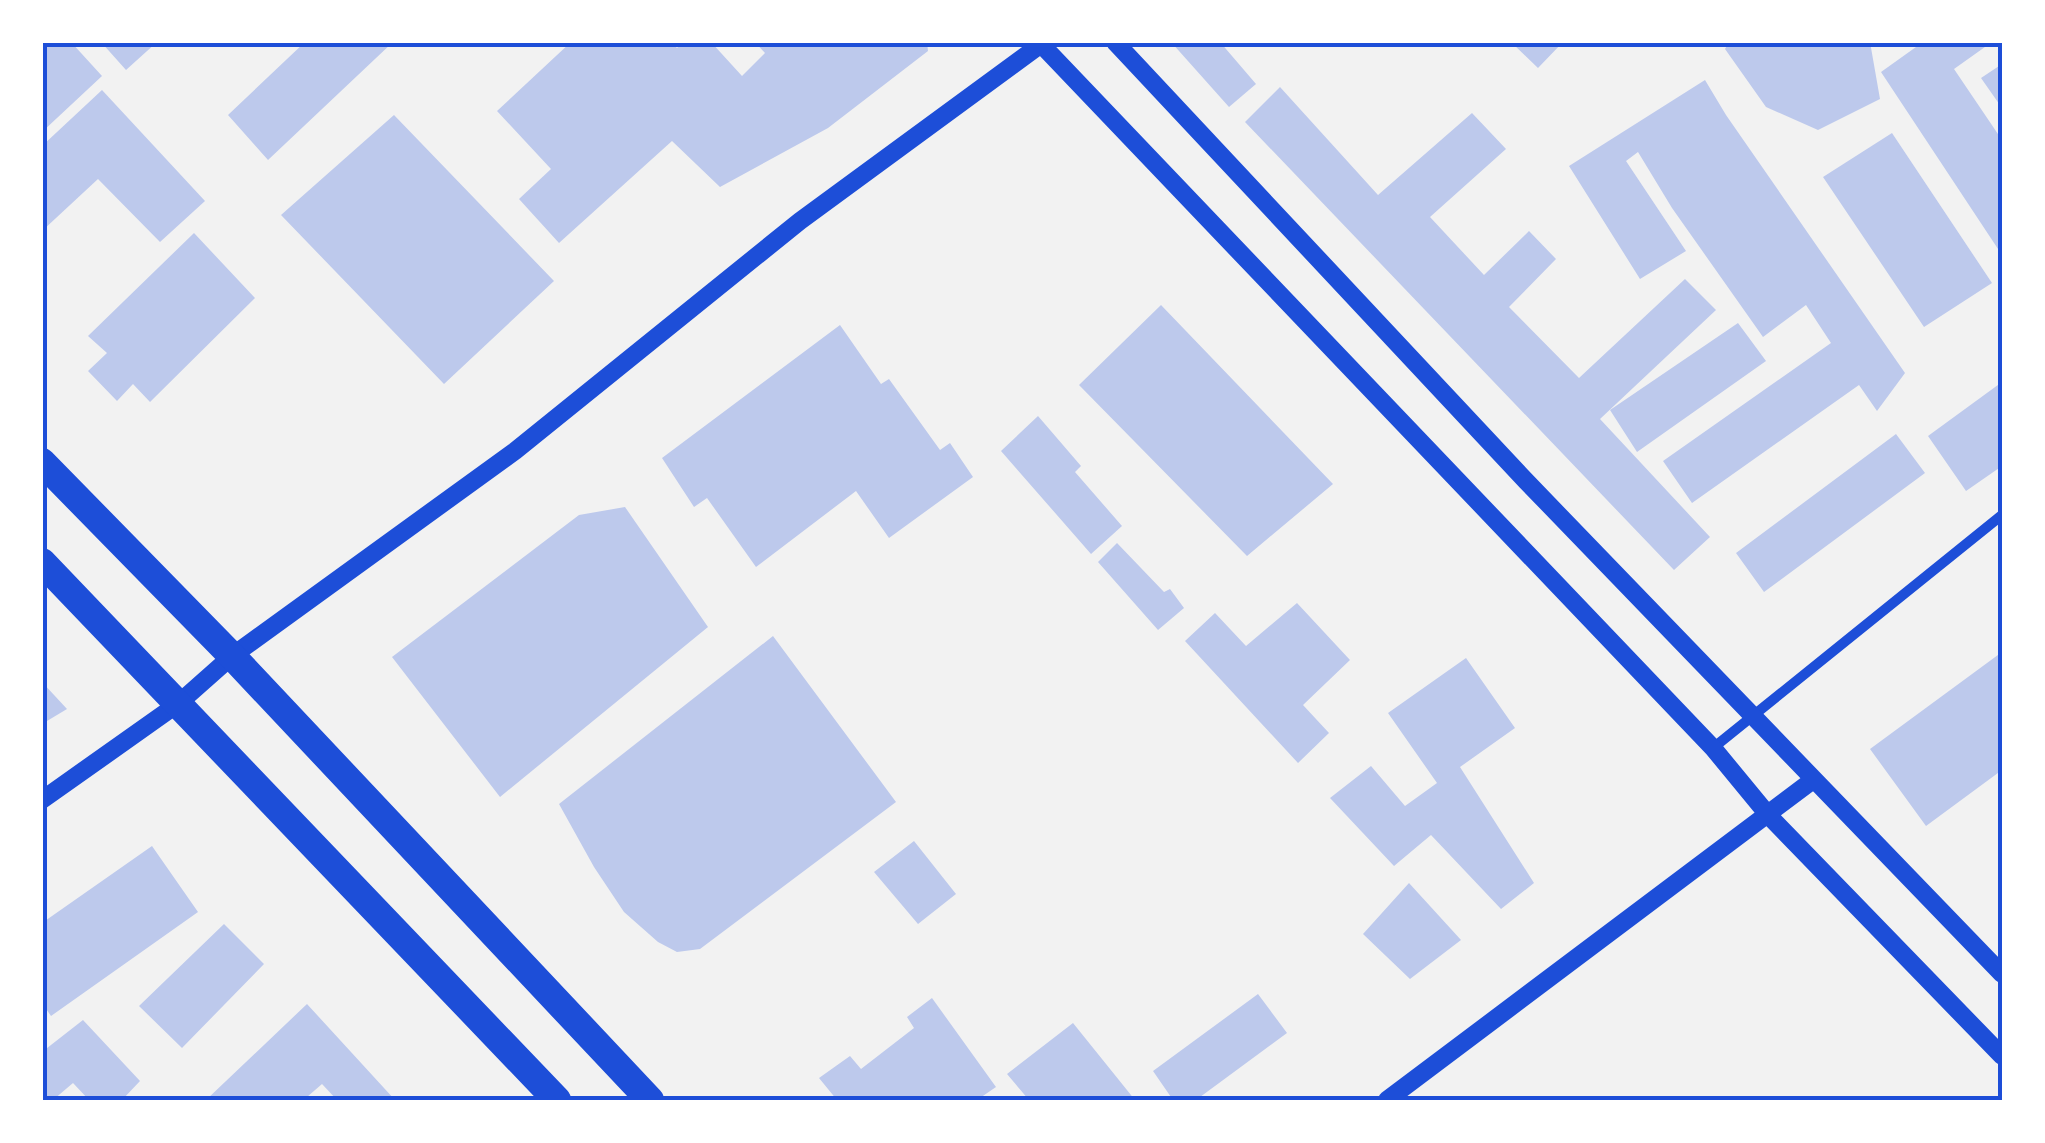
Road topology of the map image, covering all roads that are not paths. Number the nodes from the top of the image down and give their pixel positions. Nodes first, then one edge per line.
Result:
1 (1115, 42) edge
2 (1041, 43) edge
3 (42, 462) edge
4 (2002, 514) edge
5 (42, 562) edge
6 (232, 656) junction
7 (180, 703) junction
8 (1754, 716) junction
9 (1712, 748) junction
10 (1813, 780) junction
11 (42, 800) edge
12 (1769, 816) junction
13 (2002, 974) edge
14 (2002, 1056) edge
15 (558, 1100) edge
16 (650, 1100) edge
17 (1388, 1100) edge

1 - 8 street
2 - 6 street
2 - 9 street
3 - 6 highway
4 - 8 street
5 - 7 highway
6 - 7 street
6 - 16 highway
7 - 11 street
7 - 15 highway
8 - 9 street
8 - 10 street
9 - 12 street
10 - 12 street
10 - 13 street
12 - 14 street
12 - 17 street

